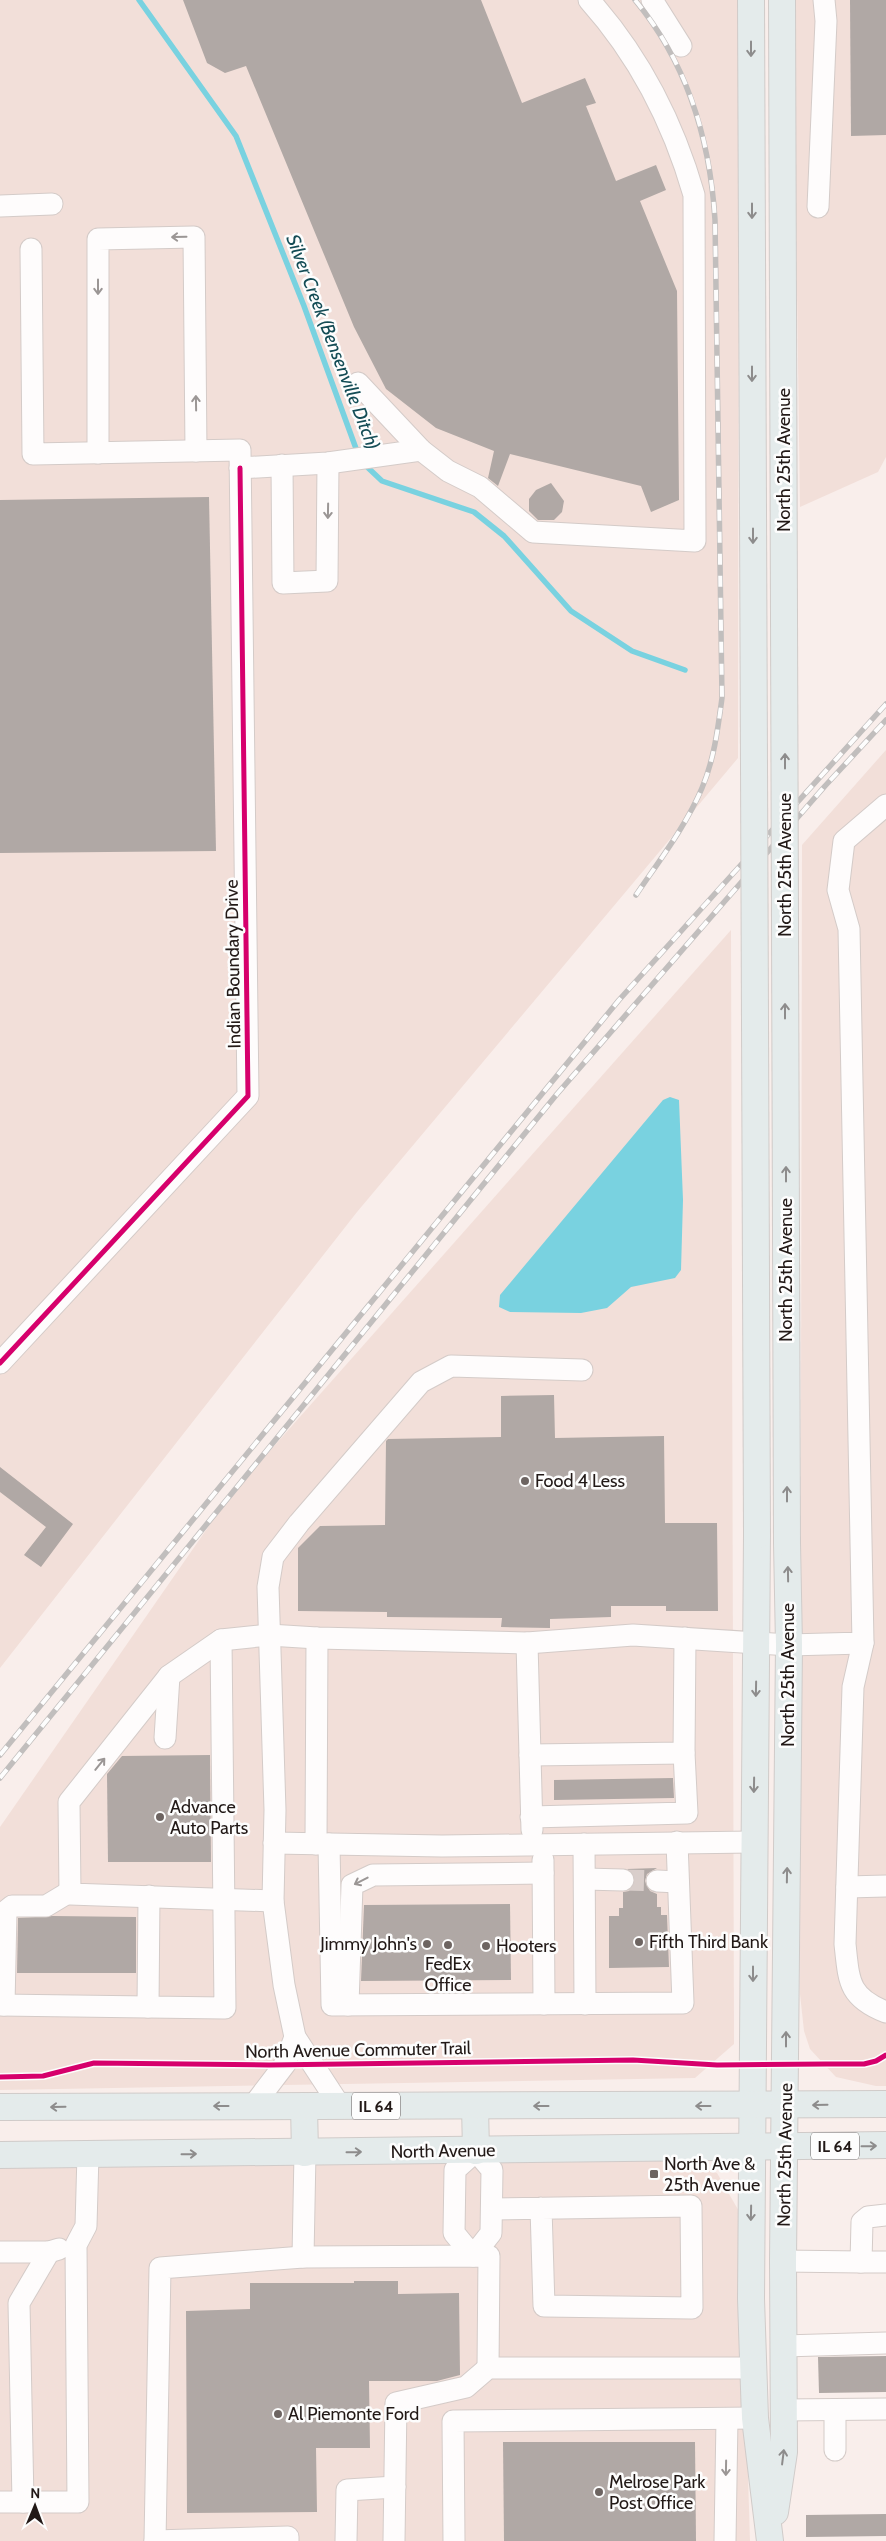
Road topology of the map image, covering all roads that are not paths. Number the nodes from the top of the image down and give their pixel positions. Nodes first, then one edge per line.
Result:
1 (589, 0) edge
2 (652, 0) edge
3 (751, 0) edge
4 (782, 0) edge
5 (824, 0) edge
6 (681, 46) dead end
7 (52, 204) dead end
8 (0, 206) edge
9 (818, 207) dead end
10 (31, 249) dead end
11 (358, 383) dead end
12 (421, 450) junction
13 (196, 451) junction
14 (98, 453) junction
15 (337, 462) junction
16 (282, 465) junction
17 (240, 468) junction
18 (886, 805) edge
19 (0, 1364) edge
20 (582, 1370) dead end
21 (269, 1634) junction
22 (316, 1638) junction
23 (685, 1638) junction
24 (221, 1640) junction
25 (757, 1642) junction
26 (527, 1643) junction
27 (863, 1643) junction
28 (789, 1645) junction
29 (169, 1676) junction
30 (165, 1738) dead end
31 (684, 1753) junction
32 (530, 1755) junction
33 (687, 1813) junction
34 (531, 1817) junction
35 (682, 1842) junction
36 (754, 1842) junction
37 (274, 1843) junction
38 (322, 1844) junction
39 (584, 1844) junction
40 (538, 1845) junction
41 (410, 1846) junction
42 (409, 1873) junction
43 (543, 1873) junction
44 (584, 1879) junction
45 (623, 1880) tunnel mouth
46 (657, 1882) tunnel mouth
47 (678, 1882) junction
48 (886, 1886) edge
49 (847, 1887) junction
50 (68, 1894) junction
51 (149, 1896) junction
52 (6, 1897) edge
53 (225, 1899) junction
54 (272, 1901) junction
55 (544, 2004) junction
56 (586, 2004) junction
57 (2, 2005) edge
58 (348, 2005) junction
59 (148, 2007) junction
60 (886, 2012) edge
61 (295, 2037) junction
62 (886, 2104) edge
63 (786, 2105) junction
64 (253, 2106) junction
65 (304, 2106) junction
66 (340, 2106) junction
67 (474, 2106) junction
68 (752, 2106) junction
69 (0, 2107) edge
70 (886, 2145) edge
71 (785, 2146) junction
72 (752, 2147) junction
73 (476, 2151) junction
74 (305, 2153) junction
75 (88, 2154) junction
76 (0, 2155) edge
77 (541, 2208) junction
78 (492, 2209) junction
79 (886, 2215) edge
80 (76, 2245) junction
81 (0, 2252) edge
82 (49, 2252) junction
83 (473, 2256) junction
84 (303, 2257) junction
85 (783, 2261) junction
86 (861, 2262) junction
87 (886, 2262) edge
88 (10, 2304) edge
89 (886, 2343) edge
90 (784, 2346) junction
91 (488, 2368) junction
92 (753, 2368) junction
93 (886, 2409) edge
94 (784, 2410) junction
95 (835, 2410) junction
96 (755, 2418) junction
97 (726, 2419) junction
98 (835, 2450) dead end
99 (394, 2487) junction
100 (0, 2502) edge
101 (23, 2502) junction
102 (192, 2540) edge
103 (239, 2540) edge
104 (770, 2540) edge
105 (155, 2541) edge
106 (288, 2541) edge
107 (346, 2541) edge
108 (394, 2541) edge
109 (454, 2541) edge
110 (725, 2541) edge

1 - 12 street
2 - 6 street
3 -> 25 main road, North 25th Avenue, bridge
28 -> 4 main road, North 25th Avenue, bridge
5 - 9 street
7 - 8 street
10 - 14 street
11 - 12 street
12 - 15 street
13 - 14 street
13 -> 14 street
13 - 17 street
15 - 16 street
15 -> 16 street
16 - 17 street
17 - 19 street, Indian Boundary Drive
18 - 27 street
20 - 21 street
21 - 22 street
21 - 24 street
21 - 37 street
22 - 26 street
22 - 38 street
23 - 25 street
23 - 26 street
23 - 31 street
24 - 29 street
24 - 53 street
25 - 28 street
25 -> 36 main road, North 25th Avenue
26 - 32 street
27 - 28 street
27 - 49 street
63 -> 28 main road, North 25th Avenue
29 - 30 street
50 -> 29 street
31 - 32 street
31 - 33 street
32 - 34 street
33 - 34 street
33 - 35 street
34 - 40 street
35 - 36 street
35 - 39 street
35 - 47 street
36 -> 68 main road, North 25th Avenue
37 - 38 street
37 - 54 street
38 - 41 street
38 - 58 street
39 - 40 street
39 - 44 street
40 - 41 street
40 - 43 street
41 - 42 street
42 - 43 street
42 -> 58 street
43 - 55 street
44 - 45 street
44 - 56 street
46 - 47 street
47 - 56 street
48 - 49 street
49 - 60 street
50 - 51 street
50 - 52 street
50 - 57 street
51 - 53 street
51 - 59 street
53 - 54 street
53 - 59 street
54 - 61 street
55 - 56 street
55 - 58 street
57 - 59 street
61 - 64 street
61 - 66 street
62 -> 63 main road, IL 64
63 - 68 main road, IL 64
63 - 71 main road, North 25th Avenue
64 - 65 main road, IL 64
64 -> 69 main road, IL 64
65 - 66 main road, IL 64
65 - 74 main road
66 - 67 main road, IL 64
68 -> 67 main road, IL 64
67 - 73 main road
68 - 72 main road, North 25th Avenue
71 -> 70 main road, North Avenue / IL 64
71 - 72 main road, North Avenue / IL 64
71 - 85 main road, North 25th Avenue
72 - 73 main road, North Avenue / IL 64
72 -> 92 main road, North 25th Avenue
74 -> 73 main road, North Avenue / IL 64
73 - 78 street
73 - 83 street
75 -> 74 main road, North Avenue / IL 64
74 - 84 street
75 - 76 main road, North Avenue / IL 64
75 - 80 street
77 - 77 street
77 - 78 street
78 - 83 street
79 - 86 street
80 - 82 street
80 - 101 street
81 - 82 street
82 - 88 street
83 - 84 street
83 - 91 street
84 - 105 street
85 - 86 street
85 - 90 main road, North 25th Avenue
86 - 87 street
88 - 101 street
89 - 90 street
90 - 94 main road, North 25th Avenue
91 - 92 street
91 - 99 street
92 - 96 main road, North 25th Avenue
93 - 95 street
94 - 95 street
104 -> 94 main road, North 25th Avenue
95 - 98 street
96 - 97 street
96 - 104 main road, North 25th Avenue
97 - 109 street
97 -> 110 street
99 - 107 street
99 - 108 street
100 - 101 street
102 - 103 street
102 - 105 street
103 - 106 street

